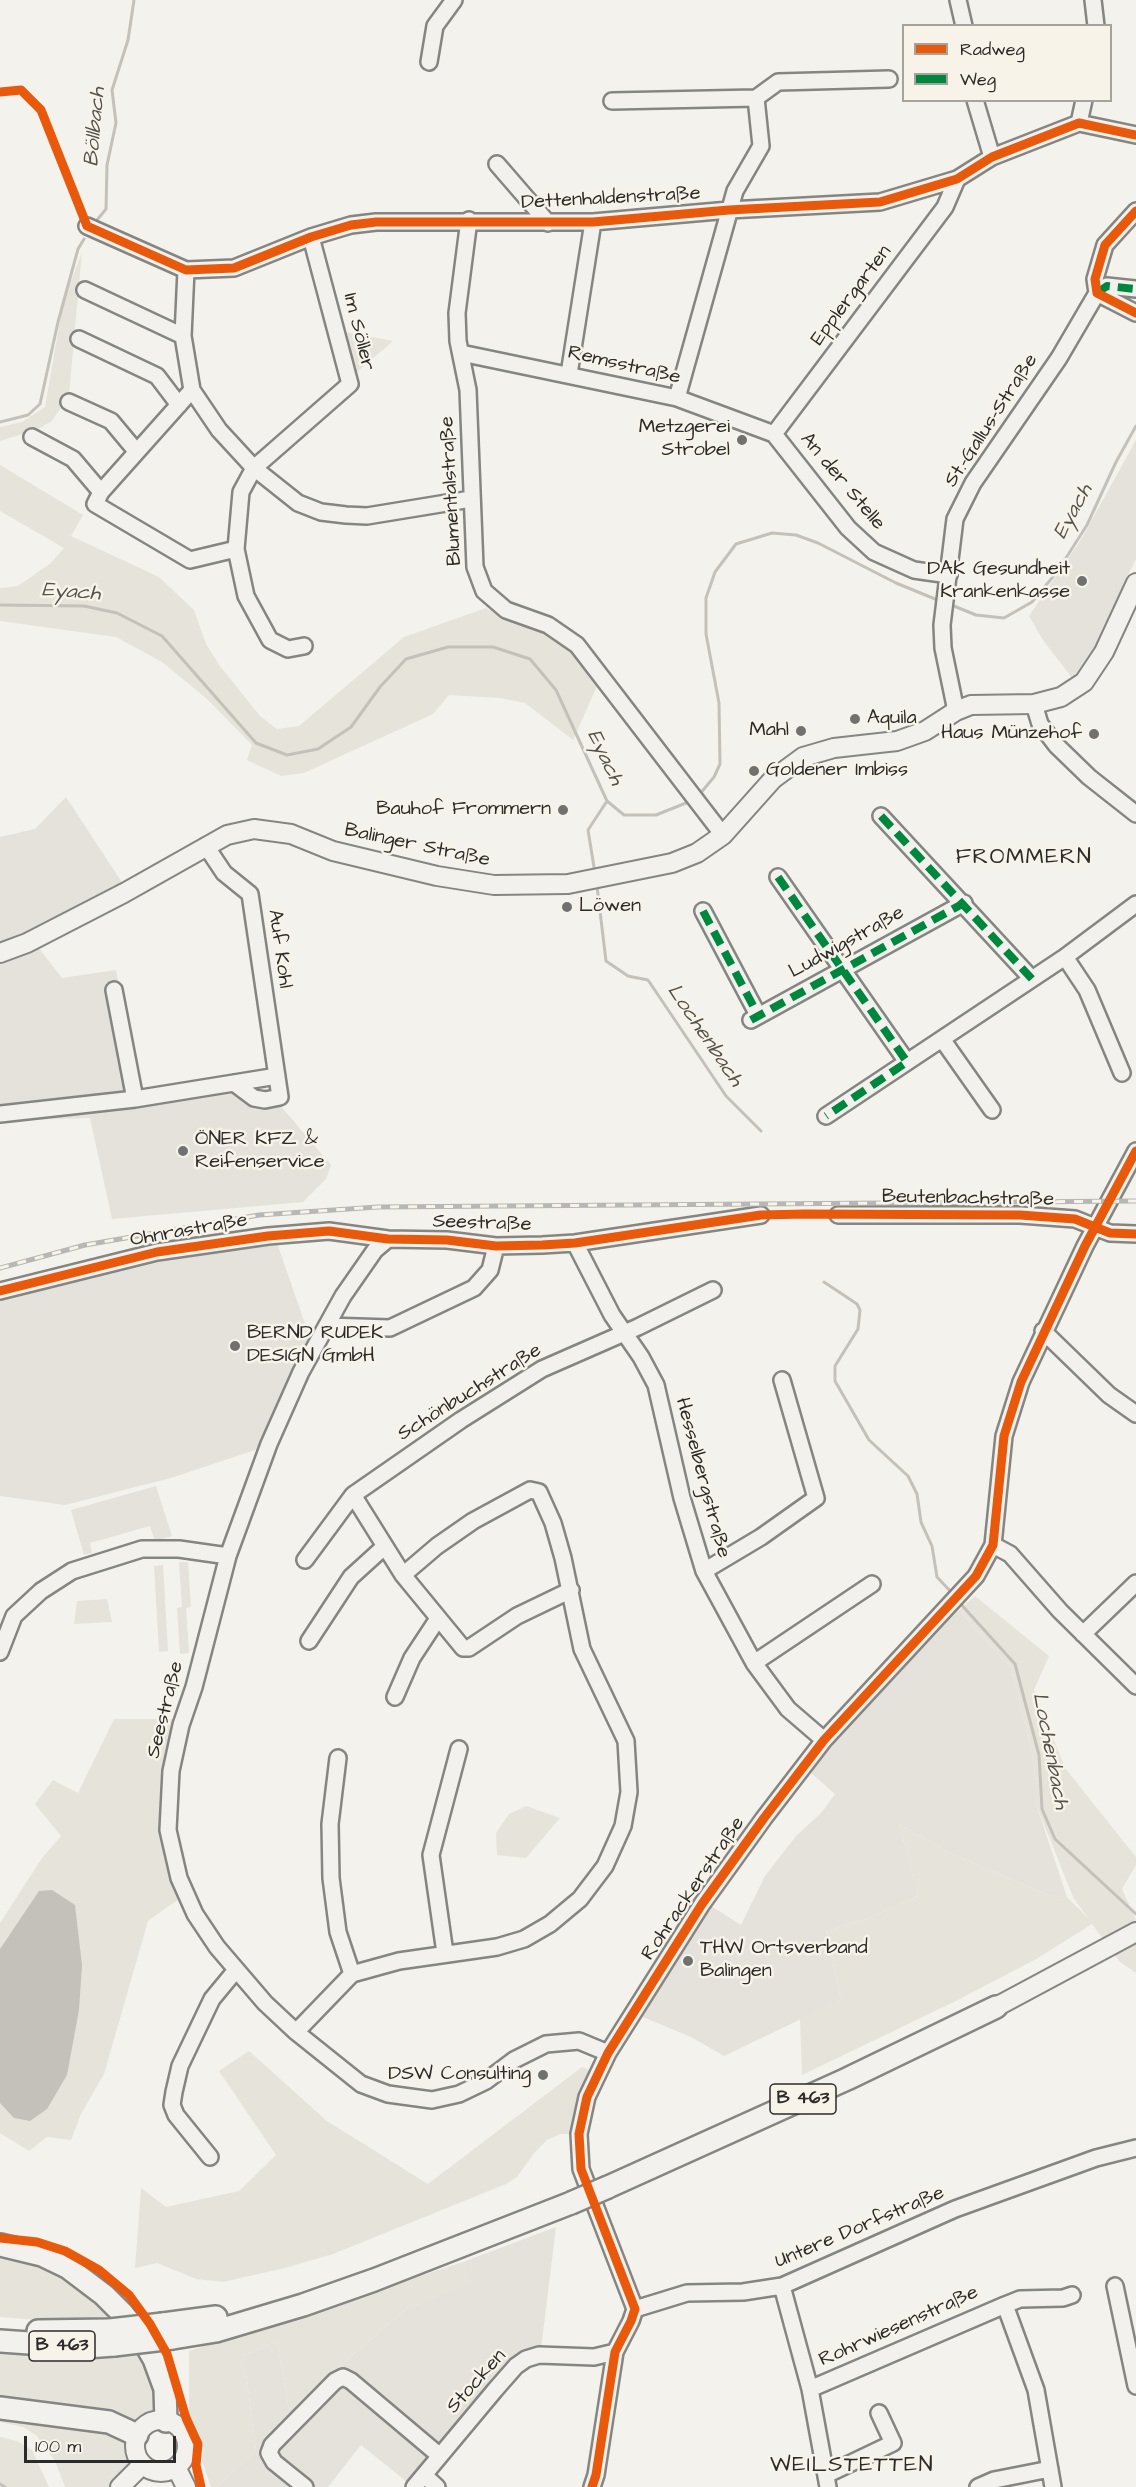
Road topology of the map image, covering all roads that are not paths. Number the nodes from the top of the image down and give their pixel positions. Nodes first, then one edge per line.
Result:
1 (454, 0) edge
2 (958, 0) edge
3 (1093, 0) edge
4 (964, 24) edge
5 (1096, 24) edge
6 (429, 62) dead end
7 (889, 79) dead end
8 (756, 98) junction
9 (612, 101) dead end
10 (976, 102) edge
11 (1084, 102) edge
12 (1079, 123) junction
13 (1136, 135) edge
14 (992, 157) junction
15 (497, 164) dead end
16 (957, 179) junction
17 (729, 210) junction
18 (1136, 211) edge
19 (469, 220) junction
20 (593, 222) junction
21 (548, 223) junction
22 (87, 226) dead end
23 (311, 237) junction
24 (186, 270) junction
25 (1136, 288) edge
26 (85, 290) dead end
27 (1097, 293) junction
28 (1136, 313) edge
29 (183, 336) junction
30 (79, 339) dead end
31 (462, 353) junction
32 (569, 374) junction
33 (192, 390) junction
34 (677, 398) junction
35 (69, 402) dead end
36 (180, 405) junction
37 (774, 434) junction
38 (32, 437) dead end
39 (136, 451) junction
40 (254, 468) junction
41 (101, 492) junction
42 (471, 499) junction
43 (236, 549) junction
44 (949, 579) junction
45 (1136, 583) edge
46 (303, 646) dead end
47 (1034, 704) junction
48 (956, 711) junction
49 (1136, 814) edge
50 (881, 816) dead end
51 (720, 831) junction
52 (206, 846) junction
53 (778, 877) dead end
54 (964, 903) junction
55 (1136, 904) edge
56 (703, 911) dead end
57 (0, 953) edge
58 (1065, 957) junction
59 (841, 971) junction
60 (1032, 979) junction
61 (114, 990) dead end
62 (942, 1039) junction
63 (907, 1062) junction
64 (1122, 1073) dead end
65 (277, 1076) junction
66 (234, 1083) junction
67 (135, 1099) junction
68 (992, 1110) dead end
69 (0, 1114) edge
70 (826, 1116) dead end
71 (1136, 1151) edge
72 (761, 1215) dead end
73 (838, 1215) dead end
74 (1095, 1227) junction
75 (1136, 1234) edge
76 (387, 1239) junction
77 (575, 1243) junction
78 (496, 1246) junction
79 (713, 1290) dead end
80 (0, 1291) edge
81 (327, 1326) junction
82 (1043, 1331) junction
83 (624, 1332) junction
84 (782, 1380) dead end
85 (1136, 1414) edge
86 (353, 1495) junction
87 (993, 1545) junction
88 (384, 1547) junction
89 (228, 1556) junction
90 (305, 1560) dead end
91 (704, 1570) junction
92 (403, 1575) junction
93 (1136, 1583) edge
94 (872, 1584) dead end
95 (571, 1590) junction
96 (437, 1620) junction
97 (5, 1623) edge
98 (1083, 1634) junction
99 (309, 1641) dead end
100 (0, 1652) edge
101 (754, 1663) junction
102 (1136, 1686) edge
103 (394, 1697) dead end
104 (824, 1740) junction
105 (459, 1749) dead end
106 (338, 1758) dead end
107 (1136, 1932) edge
108 (445, 1953) junction
109 (236, 1970) junction
110 (352, 1974) junction
111 (996, 2007) joint
112 (296, 2032) junction
113 (608, 2053) junction
114 (1136, 2148) edge
115 (210, 2157) dead end
116 (0, 2245) edge
117 (782, 2286) junction
118 (1115, 2286) dead end
119 (1072, 2295) dead end
120 (1005, 2305) junction
121 (635, 2309) junction
122 (3, 2335) edge
123 (615, 2352) junction
124 (1136, 2386) edge
125 (810, 2389) junction
126 (0, 2408) edge
127 (879, 2413) dead end
128 (166, 2421) junction
129 (137, 2435) junction
130 (440, 2456) junction
131 (142, 2465) junction
132 (176, 2467) junction
133 (1050, 2469) junction
134 (419, 2481) edge
135 (825, 2484) edge
136 (120, 2487) edge
137 (186, 2487) edge
138 (305, 2487) edge
139 (437, 2487) edge
140 (592, 2487) edge
141 (978, 2487) edge
142 (1053, 2487) edge

1 - 6 street
2 - 4 street
3 - 5 street
7 - 8 street
8 - 9 street
8 - 17 street
10 - 14 street
11 - 12 street
12 - 13 street
12 - 14 street, Dettenhaldenstraße
14 - 16 street, Dettenhaldenstraße
15 - 21 street, Dettenhaldenstraße
16 - 17 street, Dettenhaldenstraße
16 - 37 street, Epplergarten
17 - 20 street, Dettenhaldenstraße
17 - 34 street
18 - 27 street, St.-Gallus-Straße
19 - 21 street, Dettenhaldenstraße
19 - 23 street, Dettenhaldenstraße
19 - 31 street, Blumentalstraße
20 - 21 street, Dettenhaldenstraße
20 - 32 street
22 - 24 street, Dettenhaldenstraße
23 - 24 street, Dettenhaldenstraße
23 - 40 street, Im Söller
24 - 29 street
25 - 27 street
26 - 29 street
27 - 28 street
27 - 44 street, St.-Gallus-Straße
29 - 33 street
30 - 36 street
31 - 32 street, Remsstraße
31 - 42 street, Blumentalstraße
32 - 34 street, Remsstraße
33 - 36 street
33 - 40 street
34 - 37 street, Remsstraße
35 - 39 street
36 - 39 street
37 - 44 street, An der Stelle
38 - 41 street
39 - 41 street
40 - 42 street
40 - 43 street
41 - 43 street
42 - 51 street, Blumentalstraße
43 - 46 street
44 - 48 street, St.-Gallus-Straße
45 - 47 main road, Balinger Straße
47 - 48 main road, Balinger Straße
47 - 49 street
48 - 51 main road, Balinger Straße
50 - 54 street
51 - 52 main road, Balinger Straße
52 - 57 main road, Balinger Straße
52 - 65 street, Auf Kohl
53 - 59 street
54 - 59 street, Ludwigstraße
54 - 60 street
55 - 58 street
56 - 59 street, Ludwigstraße
58 - 60 street
58 - 64 street
59 - 63 street
60 - 62 street
61 - 67 street
62 - 63 street
62 - 68 street
63 - 70 street
65 - 66 street
65 - 66 street
66 - 67 street
67 - 69 street
71 - 74 street
72 - 77 street
73 - 74 street, Beutenbachstraße
74 - 75 street, Beutenbachstraße
74 - 82 street
76 - 78 street, Seestraße
76 - 80 street, Ohnrastraße
76 - 81 street, Seestraße
77 - 78 street, Seestraße
77 - 83 street, Hesselbergstraße
78 - 81 street
79 - 83 street, Schönbuchstraße
81 - 89 street, Seestraße
82 - 85 street
82 - 87 street
83 - 86 street, Schönbuchstraße
83 - 91 street, Hesselbergstraße
84 - 91 street
86 - 88 street
86 - 90 street, Schönbuchstraße
87 - 98 street
87 - 104 street, Rohrackerstraße
88 - 92 street
88 - 99 street
89 - 97 street
89 - 109 street, Seestraße
91 - 101 street, Hesselbergstraße
92 - 95 street
92 - 96 street
93 - 98 street
94 - 101 street
95 - 96 street
95 - 108 street
96 - 103 street
97 - 100 street
98 - 102 street
101 - 104 street, Hesselbergstraße
104 - 113 street, Rohrackerstraße
105 - 108 street
106 - 110 street
107 - 111 main road, B 463
108 - 110 street
109 - 112 street, Seestraße
109 - 115 street
110 - 112 street
111 - 122 highway, B 463, bridge
112 - 113 street, Seestraße
113 - 121 street, Rohrackerstraße
114 - 117 street, Untere Dorfstraße
116 - 128 highway
117 - 121 street, Untere Dorfstraße
117 - 125 street
118 - 124 street
119 - 120 street, Rohrwiesenstraße
120 - 125 street, Rohrwiesenstraße
120 - 133 street, Rohrwiesenstraße
121 - 123 street
123 - 130 street, Stocken
123 - 140 street
125 - 135 street
126 - 129 highway
127 - 135 street
128 - 129 main road
128 - 132 main road
129 - 131 main road
130 - 134 street, Stocken
130 - 138 street
131 - 132 main road
131 - 136 main road
132 - 137 main road
133 - 141 street
133 - 142 street, Rohrwiesenstraße
134 - 139 street, Stocken

